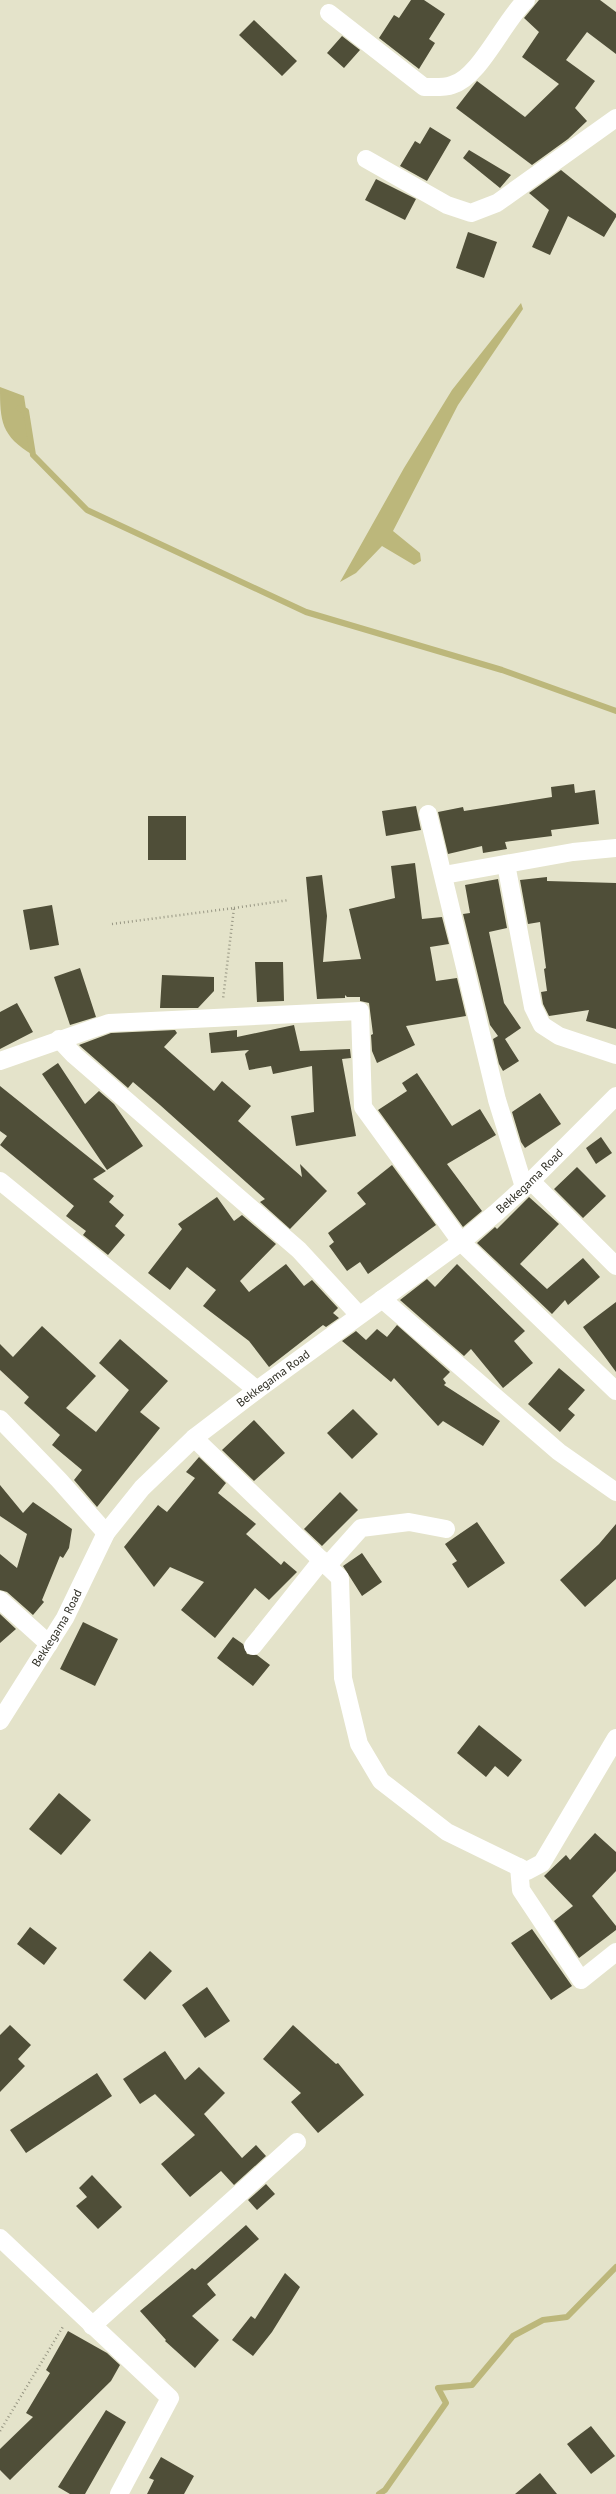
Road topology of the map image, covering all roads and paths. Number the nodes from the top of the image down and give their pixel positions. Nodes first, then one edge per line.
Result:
1 (526, 0) edge
2 (328, 14) dead end
3 (616, 118) edge
4 (366, 160) dead end
5 (428, 814) dead end
6 (616, 848) edge
7 (506, 864) junction
8 (444, 875) junction
9 (289, 900) dead end
10 (234, 908) junction
11 (112, 924) dead end
12 (220, 1018) junction
13 (59, 1039) junction
14 (616, 1055) edge
15 (0, 1061) edge
16 (616, 1096) edge
17 (608, 1114) edge
18 (0, 1181) edge
19 (528, 1184) junction
20 (460, 1242) junction
21 (616, 1266) edge
22 (382, 1299) junction
23 (359, 1315) junction
24 (257, 1390) junction
25 (616, 1390) edge
26 (0, 1418) edge
27 (194, 1438) junction
28 (616, 1492) edge
29 (446, 1529) dead end
30 (106, 1533) junction
31 (324, 1563) junction
32 (0, 1600) edge
33 (49, 1644) junction
34 (254, 1646) dead end
35 (0, 1721) edge
36 (616, 1738) edge
37 (519, 1867) junction
38 (616, 1952) edge
39 (297, 2142) dead end
40 (0, 2238) edge
41 (74, 2309) junction
42 (92, 2326) junction
43 (0, 2431) edge
44 (119, 2494) edge

1 - 2 street
3 - 4 street
5 - 8 street
6 - 7 street
7 - 8 street
7 - 14 street
8 - 19 street
9 - 10 path
10 - 11 path
10 - 12 path
12 - 13 street
12 - 20 street
13 - 15 street
13 - 23 street
16 - 17 street, Bekkegama Road
17 - 19 street, Bekkegama Road
18 - 24 street
19 - 20 street, Bekkegama Road
19 - 21 street
20 - 22 street, Bekkegama Road
20 - 25 street
22 - 23 street, Bekkegama Road
22 - 28 street
23 - 24 street, Bekkegama Road
24 - 27 street, Bekkegama Road
26 - 30 street
27 - 30 street, Bekkegama Road
27 - 31 street
29 - 31 street
30 - 33 street, Bekkegama Road
31 - 34 street
31 - 37 street
32 - 33 street
33 - 35 street, Bekkegama Road
36 - 37 street
37 - 38 street
39 - 42 street
40 - 41 street
41 - 42 street
41 - 43 path
42 - 44 street

